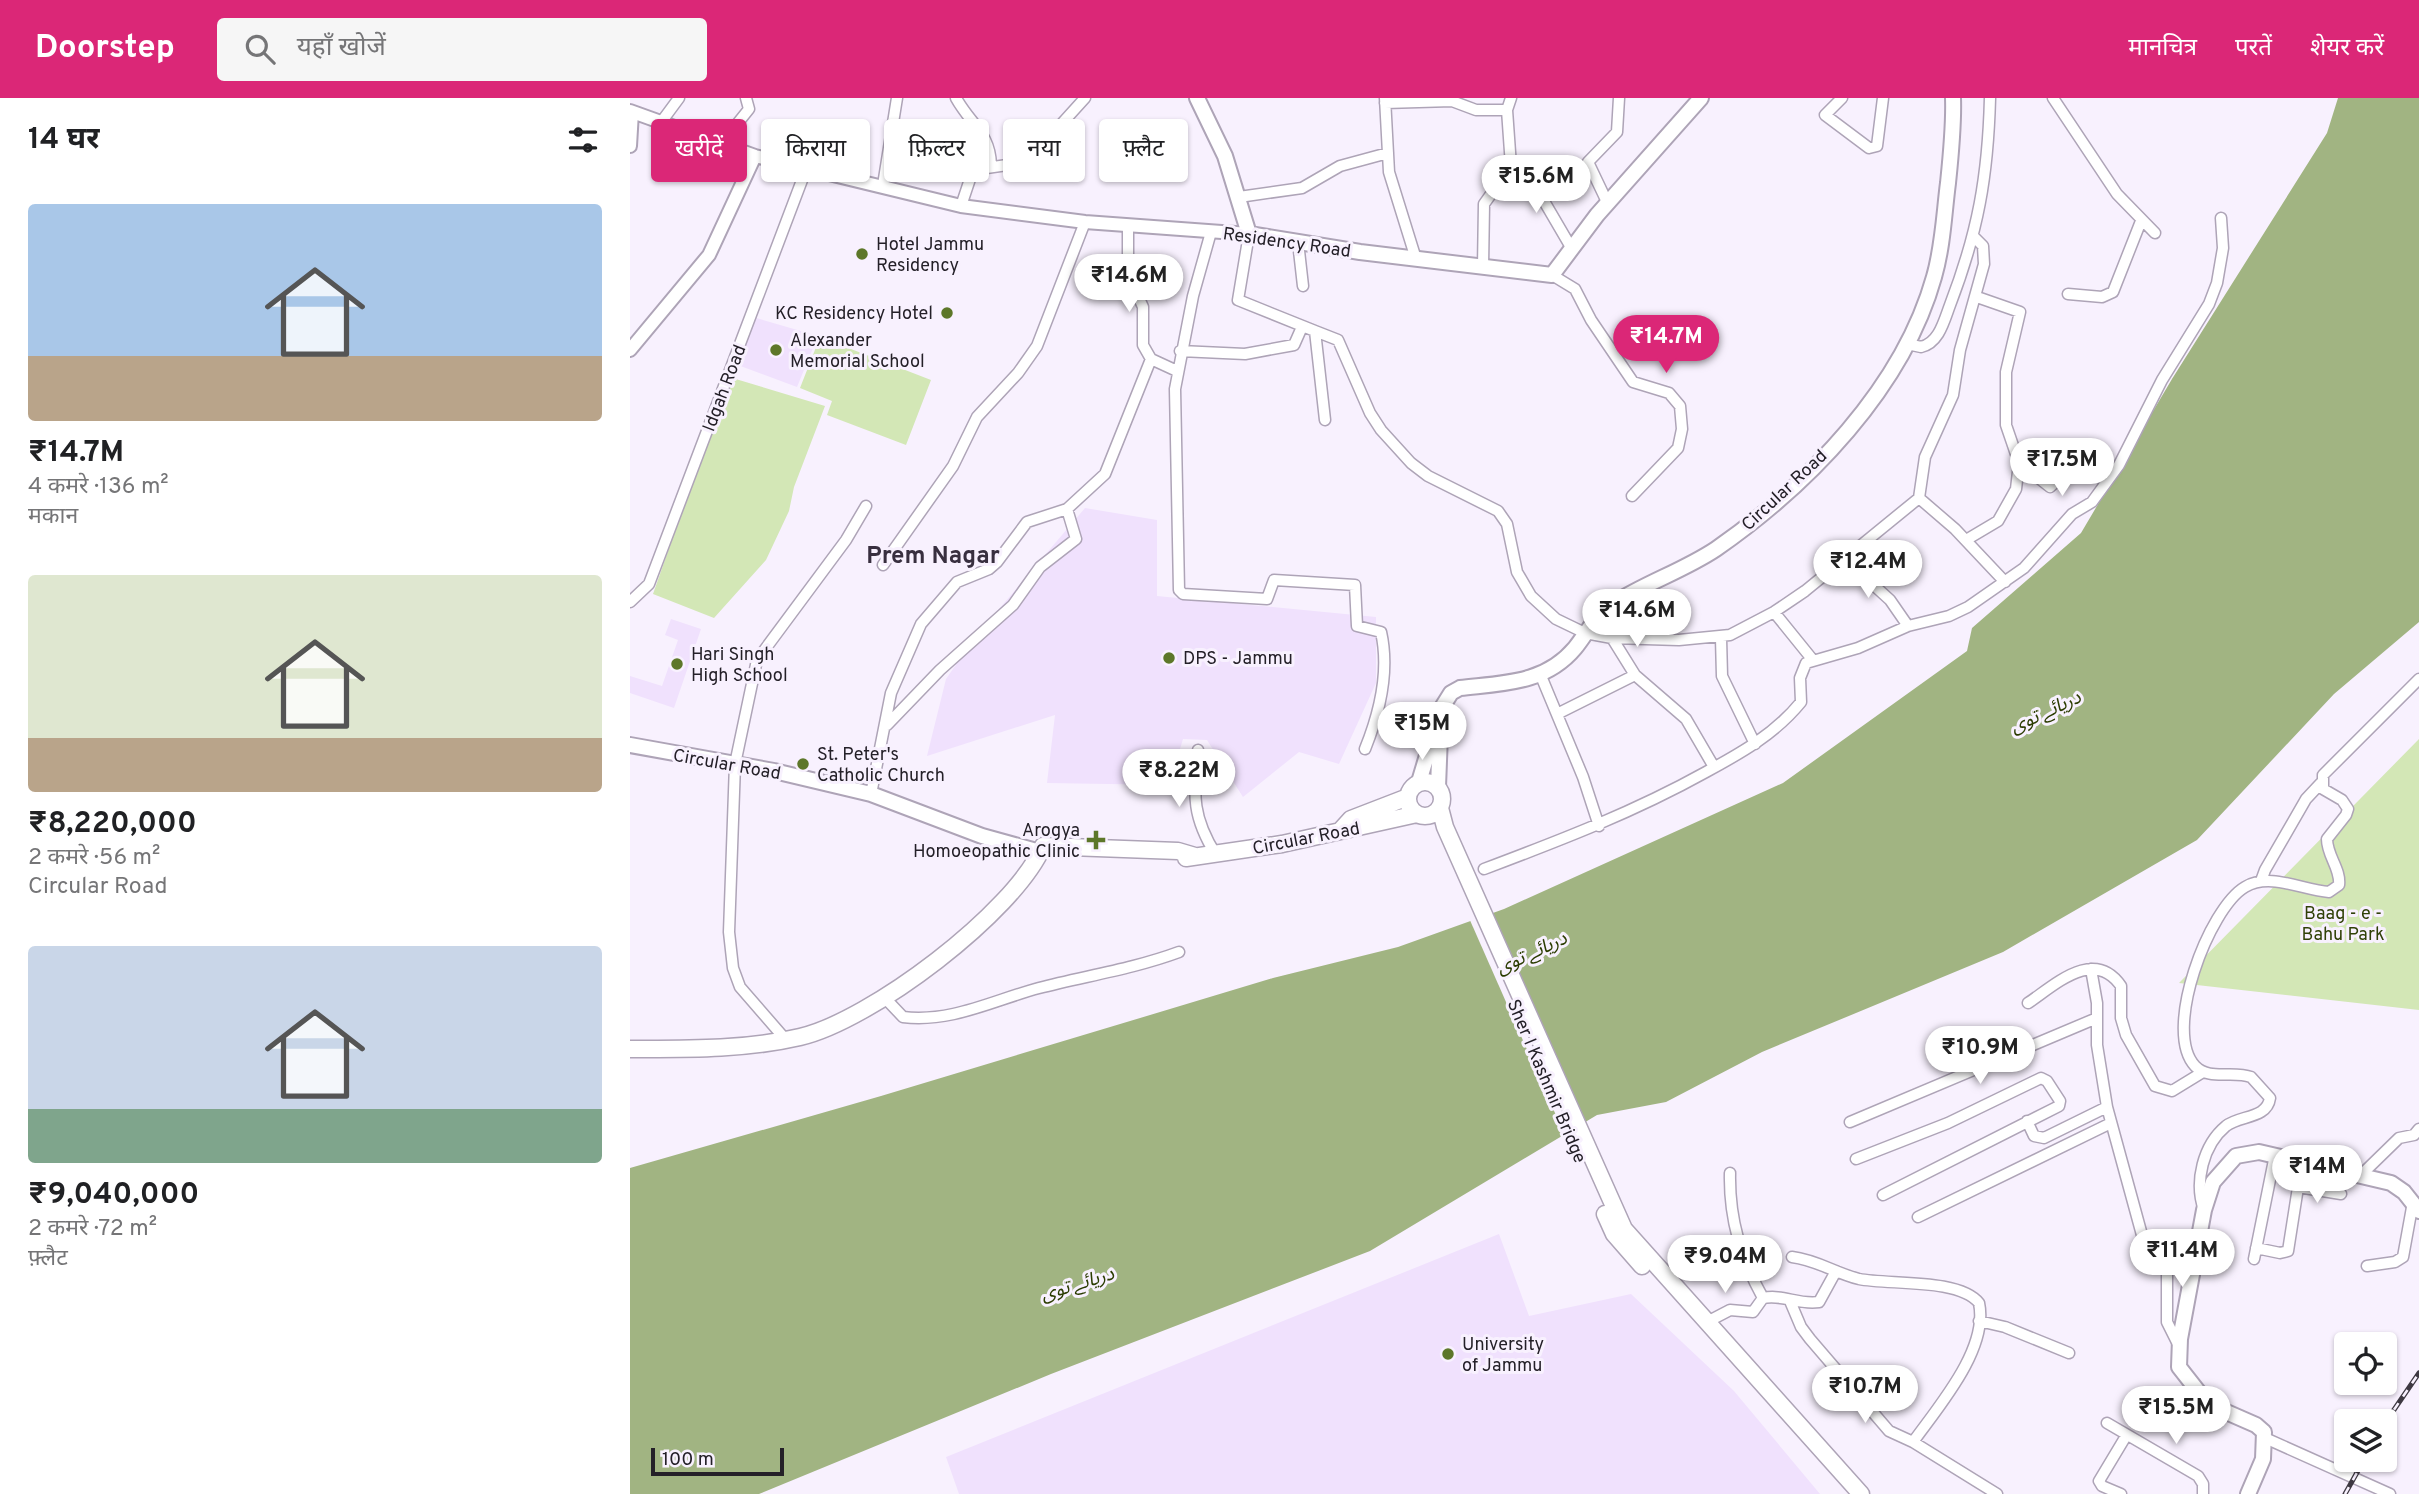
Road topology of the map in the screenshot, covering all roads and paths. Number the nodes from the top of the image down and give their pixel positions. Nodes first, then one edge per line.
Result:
1 (679, 98) edge
2 (746, 98) edge
3 (897, 98) edge
4 (956, 98) edge
5 (1085, 98) edge
6 (1197, 98) edge
7 (1511, 98) edge
8 (1619, 98) edge
9 (1700, 98) edge
10 (1842, 98) edge
11 (1883, 98) edge
12 (1953, 98) edge
13 (1990, 98) edge
14 (2053, 98) edge
15 (1385, 101) edge
16 (1507, 110) junction
17 (631, 111) edge
18 (656, 119) edge
19 (663, 119) edge
20 (741, 119) edge
21 (630, 146) edge
22 (747, 153) edge
23 (1388, 153) junction
24 (755, 156) junction
25 (761, 157) edge
26 (991, 165) junction
27 (1511, 166) junction
28 (801, 182) edge
29 (870, 182) edge
30 (883, 185) junction
31 (1239, 197) junction
32 (1608, 204) junction
33 (961, 206) junction
34 (2221, 218) dead end
35 (2141, 221) junction
36 (1085, 222) junction
37 (1128, 225) junction
38 (1211, 232) junction
39 (2155, 233) dead end
40 (1249, 234) junction
41 (1974, 237) junction
42 (1298, 242) junction
43 (1572, 249) junction
44 (1416, 259) junction
45 (1483, 267) junction
46 (1552, 275) junction
47 (1303, 285) dead end
48 (2068, 294) dead end
49 (1977, 297) junction
50 (1302, 327) junction
51 (1315, 331) junction
52 (1907, 344) junction
53 (630, 350) edge
54 (1180, 351) junction
55 (1151, 359) junction
56 (1177, 371) junction
57 (1325, 420) dead end
58 (2087, 452) dead end
59 (2019, 471) junction
60 (1632, 496) dead end
61 (1919, 498) junction
62 (866, 506) dead end
63 (1067, 509) junction
64 (1966, 540) junction
65 (1845, 559) junction
66 (883, 565) dead end
67 (2005, 582) junction
68 (630, 602) edge
69 (1774, 612) junction
70 (1908, 626) junction
71 (1585, 634) junction
72 (1612, 638) junction
73 (1721, 638) junction
74 (1812, 659) junction
75 (1635, 675) junction
76 (1541, 676) junction
77 (2419, 678) edge
78 (1557, 714) junction
79 (887, 725) junction
80 (1438, 731) junction
81 (1755, 744) junction
82 (630, 745) edge
83 (1365, 749) dead end
84 (1198, 750) dead end
85 (735, 764) junction
86 (1714, 767) junction
87 (1419, 782) junction
88 (2321, 783) junction
89 (1438, 787) junction
90 (871, 794) junction
91 (1408, 797) junction
92 (1429, 812) junction
93 (1599, 826) junction
94 (1341, 830) junction
95 (1046, 849) junction
96 (1216, 855) junction
97 (1484, 869) dead end
98 (2261, 881) junction
99 (1179, 952) dead end
100 (2091, 969) junction
101 (887, 1000) junction
102 (2028, 1003) dead end
103 (2097, 1018) junction
104 (786, 1040) junction
105 (630, 1049) edge
106 (630, 1057) edge
107 (2203, 1072) junction
108 (2107, 1107) junction
109 (2027, 1121) junction
110 (1850, 1122) dead end
111 (2111, 1123) junction
112 (2419, 1129) edge
113 (2275, 1155) junction
114 (1856, 1159) dead end
115 (2302, 1162) junction
116 (1730, 1173) dead end
117 (2360, 1176) junction
118 (2298, 1187) junction
119 (2341, 1194) dead end
120 (1883, 1195) dead end
121 (2416, 1207) edge
122 (2204, 1210) junction
123 (1610, 1214) junction
124 (1918, 1217) dead end
125 (1792, 1258) dead end
126 (2367, 1266) dead end
127 (1836, 1270) junction
128 (1771, 1296) junction
129 (1790, 1301) junction
130 (1979, 1321) junction
131 (1707, 1322) junction
132 (2179, 1346) junction
133 (2069, 1353) dead end
134 (2107, 1423) dead end
135 (2126, 1436) junction
136 (2265, 1438) junction
137 (1913, 1442) junction
138 (1848, 1494) edge
139 (1861, 1494) edge
140 (1997, 1494) edge
141 (2121, 1494) edge
142 (2203, 1494) edge
143 (2248, 1494) edge
144 (2390, 1494) edge

1 - 19 street
2 - 20 street
3 - 30 street
4 - 26 street
5 - 26 street
6 - 31 main road
7 - 16 street
8 - 32 street
9 - 32 main road
10 - 11 street
12 - 52 main road, Circular Road
13 - 41 street
14 - 35 street
15 - 16 street
15 - 23 street
16 - 27 street
17 - 18 street, Residency Road
17 - 21 street
22 - 24 street, Residency Road
23 - 31 street
23 - 44 street
24 - 25 street, Residency Road
24 - 53 street
26 - 33 street
27 - 43 street
27 - 45 street
28 - 68 street, Idgah Road
29 - 30 street, Residency Road
30 - 33 street, Residency Road
31 - 40 main road
32 - 43 main road
33 - 36 street, Residency Road
34 - 67 street
35 - 39 street
35 - 48 street
36 - 37 street, Residency Road
36 - 66 street
37 - 38 street, Residency Road
37 - 55 street
38 - 40 street, Residency Road
38 - 54 street
40 - 42 main road, Residency Road
40 - 50 street
41 - 49 street
41 - 52 street
42 - 44 main road, Residency Road
42 - 47 street
43 - 46 main road
44 - 45 main road, Residency Road
45 - 46 main road, Residency Road
46 - 60 street
49 - 59 street
49 - 61 street
50 - 51 street
50 - 54 street
51 - 57 street
51 - 71 street
52 - 71 main road, Circular Road
54 - 56 street
55 - 56 street
55 - 63 street
56 - 83 street
58 - 59 street
59 - 64 street
61 - 64 street
61 - 65 street
62 - 85 street
63 - 79 street
63 - 79 street
64 - 67 street
65 - 69 street
65 - 70 street
67 - 70 street
69 - 73 street
69 - 74 street
70 - 74 street
71 - 72 street
71 - 76 main road, Circular Road
72 - 73 street
72 - 75 street
73 - 81 street
74 - 81 street
75 - 78 street
75 - 86 street
76 - 78 street
76 - 80 main road, Circular Road
77 - 88 street
78 - 93 street
79 - 90 street
80 - 87 main road
80 - 89 main road
81 - 86 street
82 - 85 main road, Circular Road
84 - 96 street
85 - 90 main road, Circular Road
85 - 104 street
86 - 93 street
87 - 89 main road
87 - 91 main road
88 - 98 street
88 - 98 street
89 - 92 main road
90 - 95 main road, Circular Road
91 - 92 main road
91 - 94 main road
92 - 94 main road, Circular Road
92 - 123 main road, Sher I Kashmir Bridge
93 - 97 street
94 - 96 main road, Circular Road
95 - 96 main road, Circular Road
95 - 101 main road
98 - 107 street
99 - 101 street
100 - 102 street
100 - 103 street
100 - 107 street
101 - 104 main road
101 - 106 main road
103 - 108 street
103 - 110 street
104 - 105 main road
107 - 122 street
108 - 109 street
108 - 111 street
109 - 114 street
109 - 120 street
111 - 124 street
111 - 132 street
112 - 117 street
113 - 115 main road
113 - 118 street
113 - 122 main road
115 - 117 main road
115 - 118 street
116 - 128 street
117 - 121 main road
118 - 119 street
121 - 126 street
122 - 132 main road
123 - 131 main road
123 - 138 main road
125 - 127 street
127 - 129 street
127 - 130 street
128 - 129 street
128 - 131 street
129 - 137 street
130 - 133 street
130 - 137 street
131 - 139 main road
132 - 136 main road
134 - 135 street
135 - 141 street
135 - 142 street
136 - 143 main road
136 - 144 street
137 - 140 street

